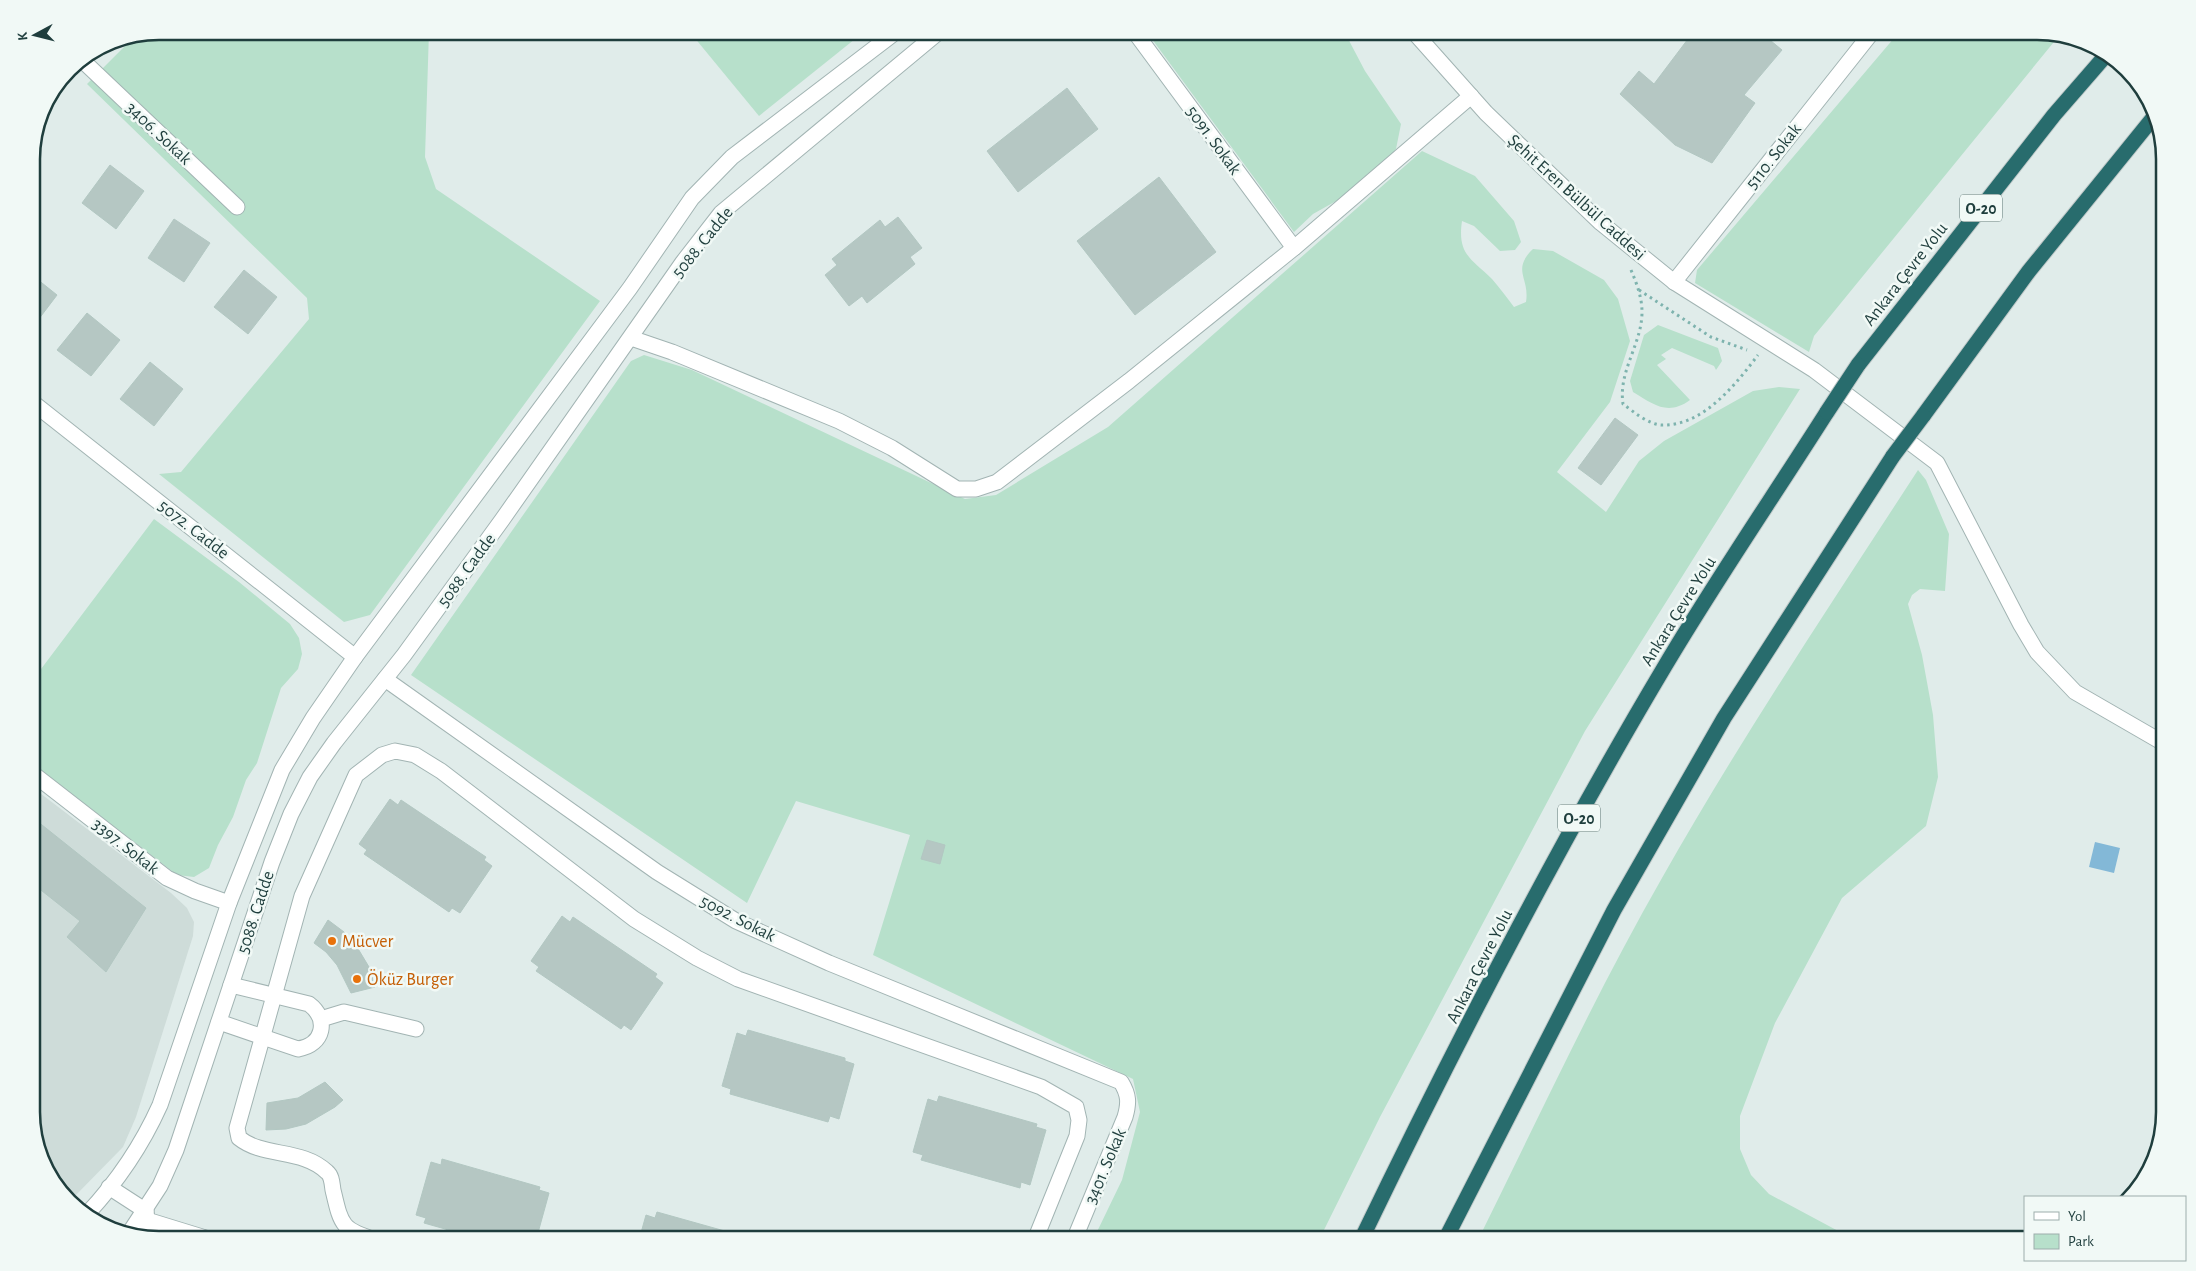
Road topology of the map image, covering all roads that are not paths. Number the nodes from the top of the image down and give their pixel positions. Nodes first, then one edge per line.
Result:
1 (884, 40) edge
2 (929, 40) edge
3 (1141, 40) edge
4 (1421, 40) edge
5 (1866, 40) edge
6 (2102, 60) edge
7 (87, 65) edge
8 (1471, 96) junction
9 (2150, 122) edge
10 (237, 207) dead end
11 (1294, 248) junction
12 (1674, 282) junction
13 (631, 338) junction
14 (40, 408) edge
15 (356, 657) junction
16 (385, 679) junction
17 (2156, 739) edge
18 (40, 780) edge
19 (229, 903) junction
20 (231, 984) junction
21 (276, 996) junction
22 (321, 1019) junction
23 (219, 1022) junction
24 (416, 1029) dead end
25 (263, 1037) junction
26 (1126, 1091) joint
27 (109, 1187) junction
28 (91, 1209) edge
29 (146, 1215) junction
30 (134, 1228) edge
31 (147, 1230) edge
32 (188, 1231) edge
33 (352, 1231) edge
34 (1039, 1231) edge
35 (1078, 1231) edge
36 (1366, 1231) edge
37 (1450, 1231) edge

1 - 15 street, 5088. Cadde
2 - 13 street, 5088. Cadde
3 - 11 street, 5091. Sokak
4 - 8 street, Şehit Eren Bülbül Caddesi
5 - 12 street, 5110. Sokak
6 - 36 highway, Ankara Çevre Yolu / O-20, bridge
7 - 10 street, 3406. Sokak
8 - 11 street
8 - 12 street, Şehit Eren Bülbül Caddesi
9 - 37 highway, bridge
11 - 13 street
12 - 17 street, Şehit Eren Bülbül Caddesi
13 - 16 street, 5088. Cadde
14 - 15 street, 5072. Cadde
15 - 19 street, 5088. Cadde
16 - 20 street, 5088. Cadde
16 - 26 street, 5092. Sokak
18 - 19 street, 3397. Sokak
19 - 27 street, 5088. Cadde
20 - 21 street
20 - 23 street, 5088. Cadde
21 - 22 street
21 - 25 street
21 - 34 street
22 - 24 street
22 - 25 street
23 - 25 street
23 - 29 street, 5088. Cadde
25 - 33 street
26 - 35 street, 3401. Sokak
27 - 28 street, 5088. Cadde
27 - 29 street
29 - 30 street, 5088. Cadde
29 - 31 street
29 - 32 street

